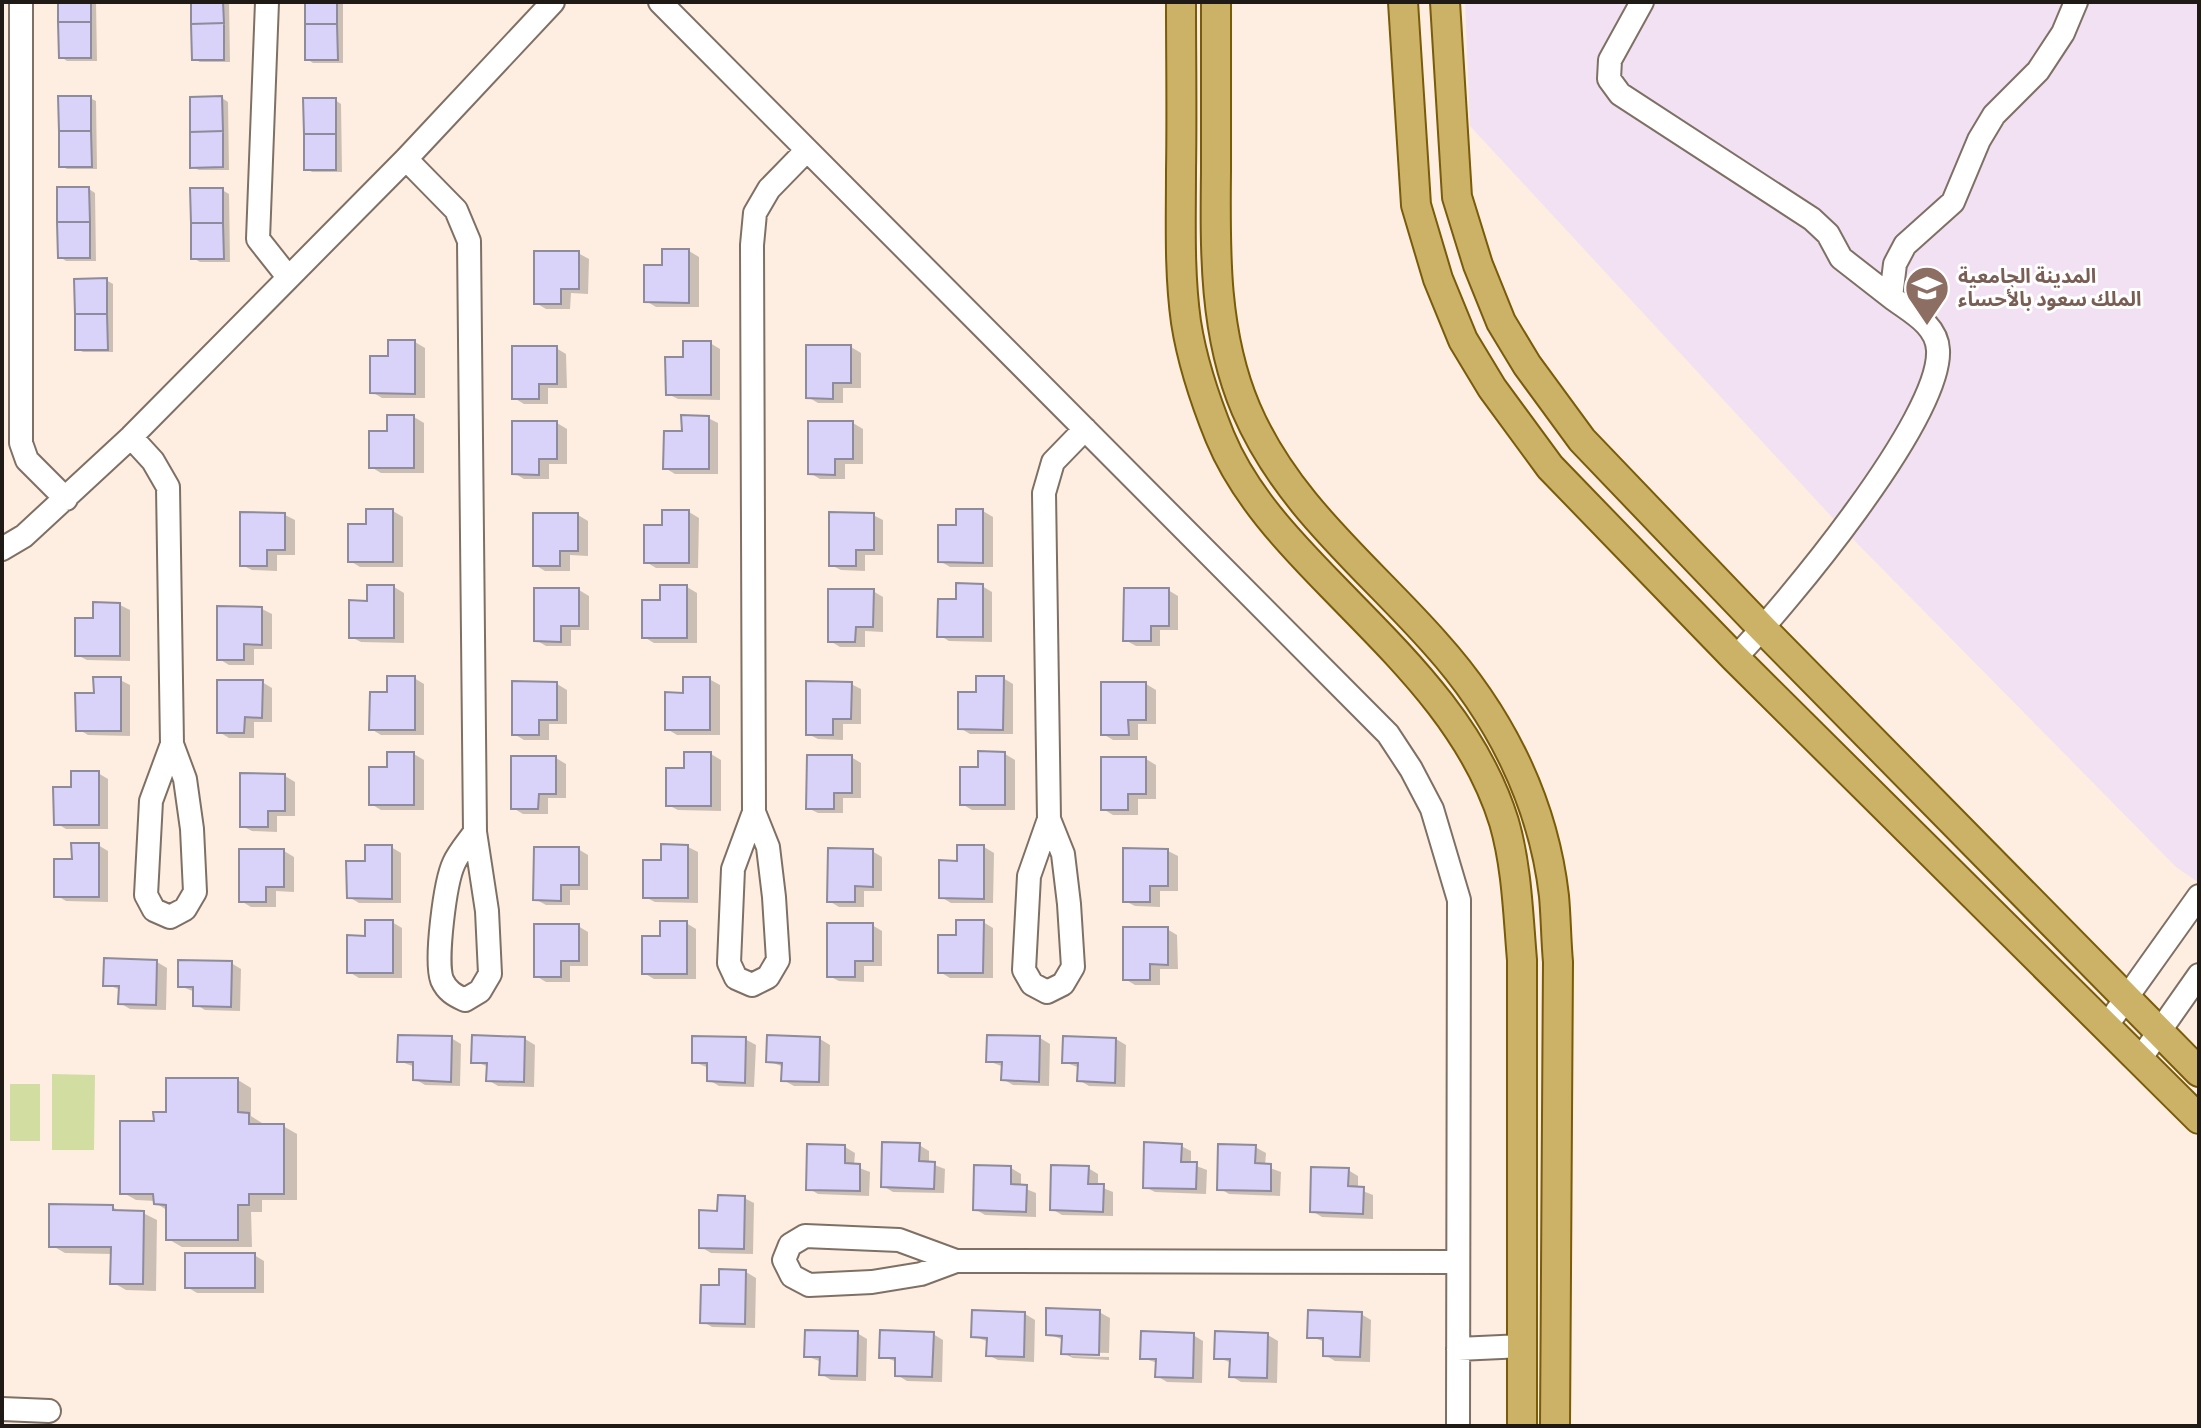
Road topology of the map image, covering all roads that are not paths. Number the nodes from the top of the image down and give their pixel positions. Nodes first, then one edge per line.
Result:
1 (21, 2) edge
2 (267, 2) edge
3 (553, 2) edge
4 (660, 2) edge
5 (1181, 2) edge
6 (1216, 2) edge
7 (1403, 2) edge
8 (1445, 2) edge
9 (1642, 2) edge
10 (2076, 2) edge
11 (807, 150) junction
12 (406, 159) junction
13 (288, 277) junction
14 (1891, 297) junction
15 (1085, 429) junction
16 (131, 437) junction
17 (66, 499) junction
18 (2, 549) edge
19 (1763, 629) junction
20 (1735, 658) junction
21 (172, 744) junction
22 (754, 812) junction
23 (1049, 819) junction
24 (475, 832) junction
25 (2199, 896) edge
26 (2199, 975) edge
27 (2126, 999) junction
28 (2107, 1025) junction
29 (2159, 1032) junction
30 (1522, 1055) junction
31 (1557, 1056) junction
32 (2140, 1059) junction
33 (2199, 1072) edge
34 (2199, 1119) edge
35 (956, 1261) junction
36 (1458, 1262) junction
37 (1523, 1346) junction
38 (1458, 1349) junction
39 (2, 1409) edge
40 (49, 1411) dead end
41 (1458, 1426) edge
42 (1522, 1426) edge
43 (1555, 1426) edge

1 - 17 street
2 - 13 street
3 - 12 street
4 - 11 street
5 - 30 main road
6 - 31 main road
7 - 20 main road
8 - 19 main road
9 - 14 street
10 - 14 street
11 - 15 street
11 - 22 street
12 - 13 street
12 - 24 street
13 - 16 street
14 - 19 street
15 - 23 street
15 - 36 street
16 - 17 street
16 - 21 street
17 - 18 street
19 - 20 street
19 - 27 main road
20 - 28 main road
21 - 21 street
22 - 22 street
23 - 23 street
24 - 24 street
25 - 27 street
26 - 29 street
27 - 28 street
27 - 29 main road
28 - 32 main road
29 - 32 street
29 - 33 main road
30 - 31 main road
30 - 37 main road
31 - 43 main road
32 - 34 main road
35 - 35 street
35 - 36 street
36 - 38 street
37 - 38 street
37 - 42 main road
38 - 41 street
39 - 40 street

